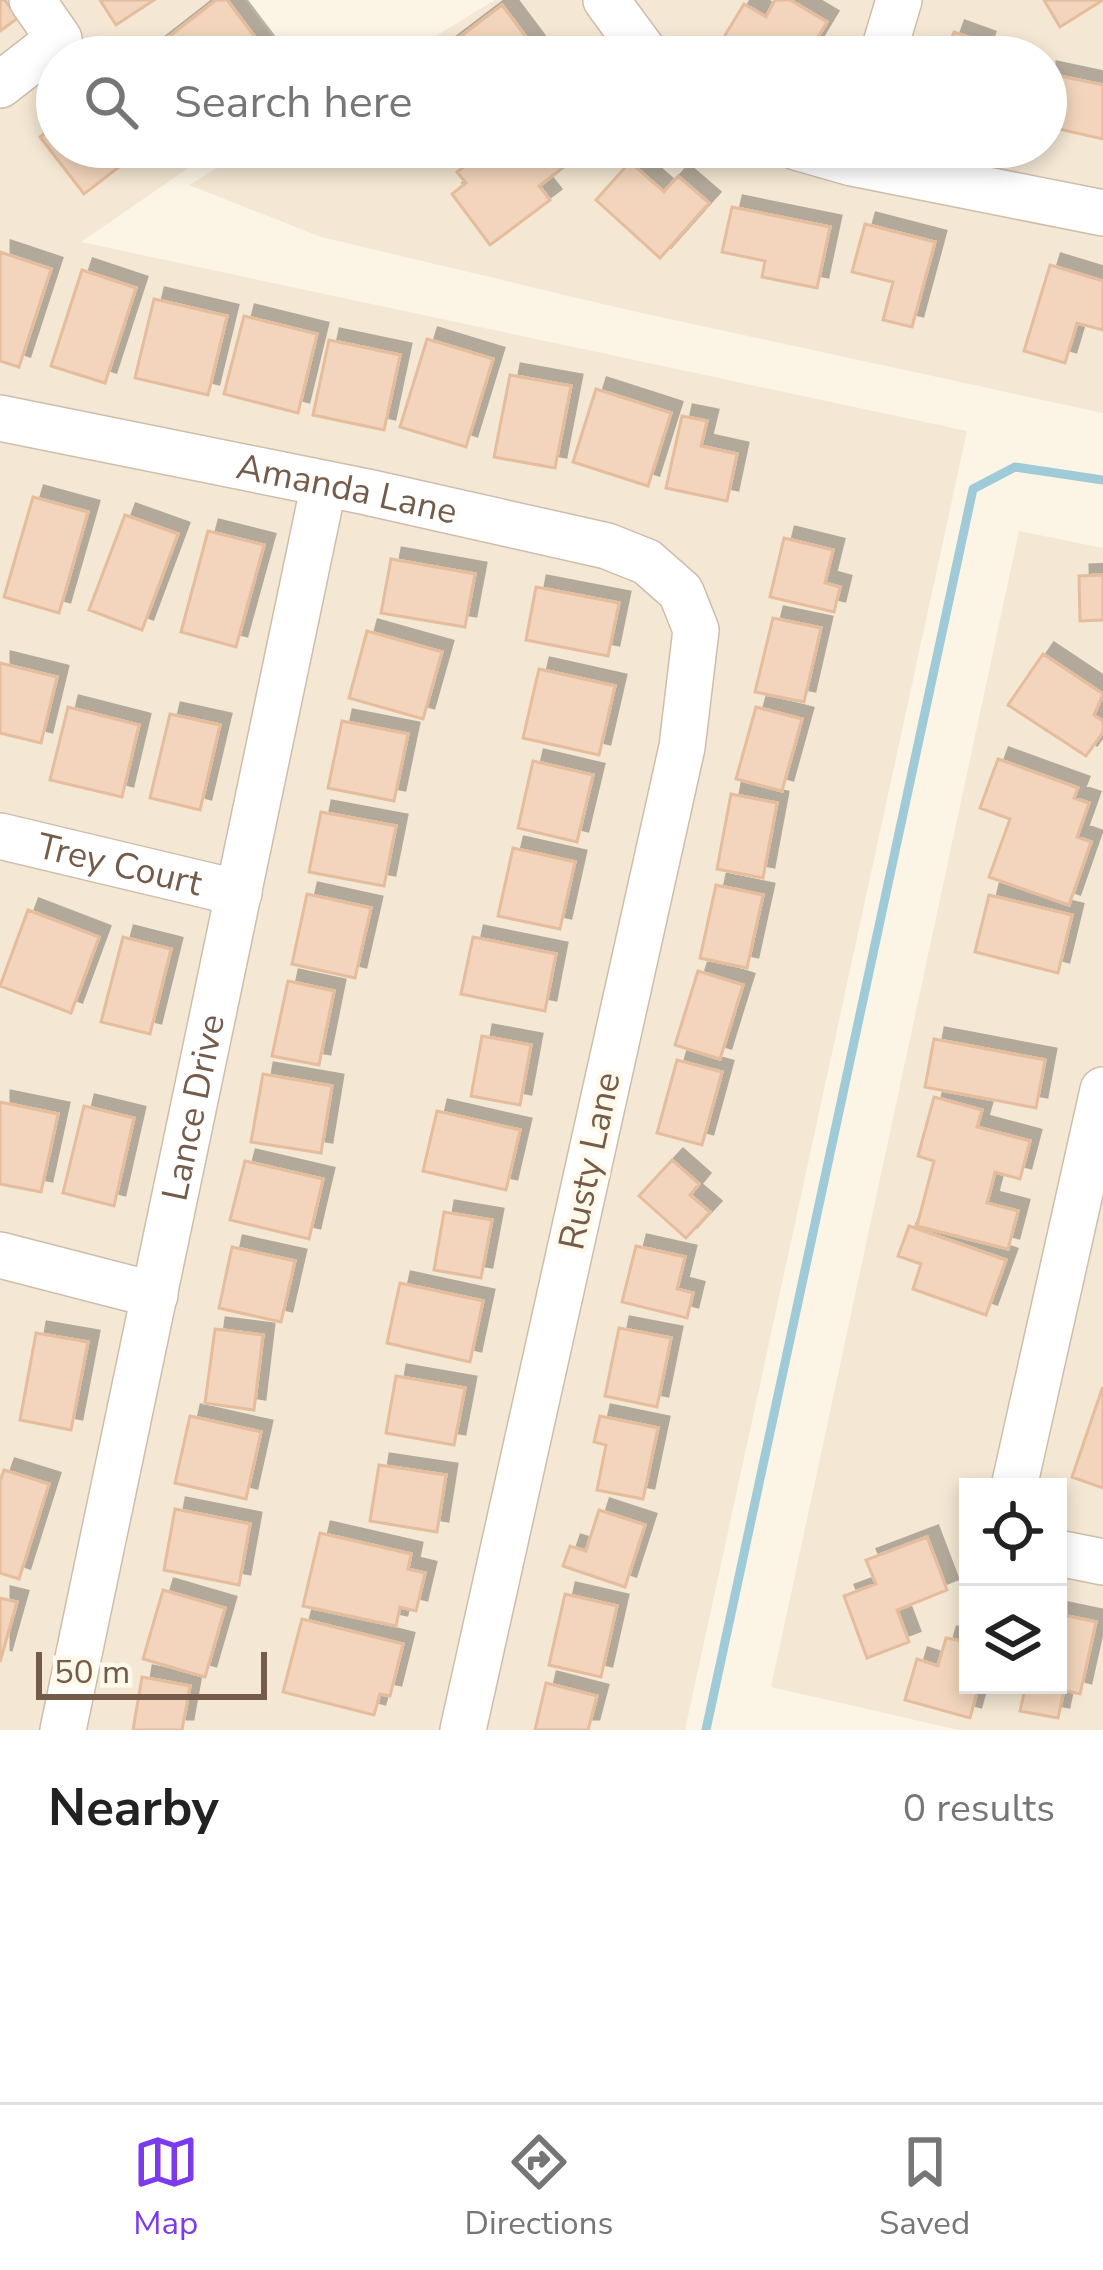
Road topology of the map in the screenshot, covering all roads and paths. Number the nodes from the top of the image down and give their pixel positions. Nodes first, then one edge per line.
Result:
1 (32, 0) edge
2 (606, 0) edge
3 (899, 0) edge
4 (57, 36) edge
5 (632, 36) edge
6 (888, 36) edge
7 (36, 57) edge
8 (0, 85) edge
9 (911, 168) edge
10 (1103, 212) edge
11 (0, 418) edge
12 (325, 484) junction
13 (681, 592) joint
14 (0, 836) edge
15 (239, 892) junction
16 (1103, 1090) edge
17 (1098, 1145) edge
18 (0, 1255) edge
19 (154, 1295) junction
20 (1016, 1478) edge
21 (1067, 1555) edge
22 (1103, 1562) edge
23 (63, 1730) edge
24 (463, 1730) edge

1 - 4 street
2 - 5 street
3 - 6 street
7 - 8 street
9 - 10 street
11 - 12 street, Amanda Lane
12 - 13 street, Amanda Lane
12 - 15 street, Lance Drive
13 - 24 street, Rusty Lane
14 - 15 street, Trey Court
15 - 19 street, Lance Drive
16 - 17 street
17 - 20 street
18 - 19 street
19 - 23 street, Lance Drive
21 - 22 street

